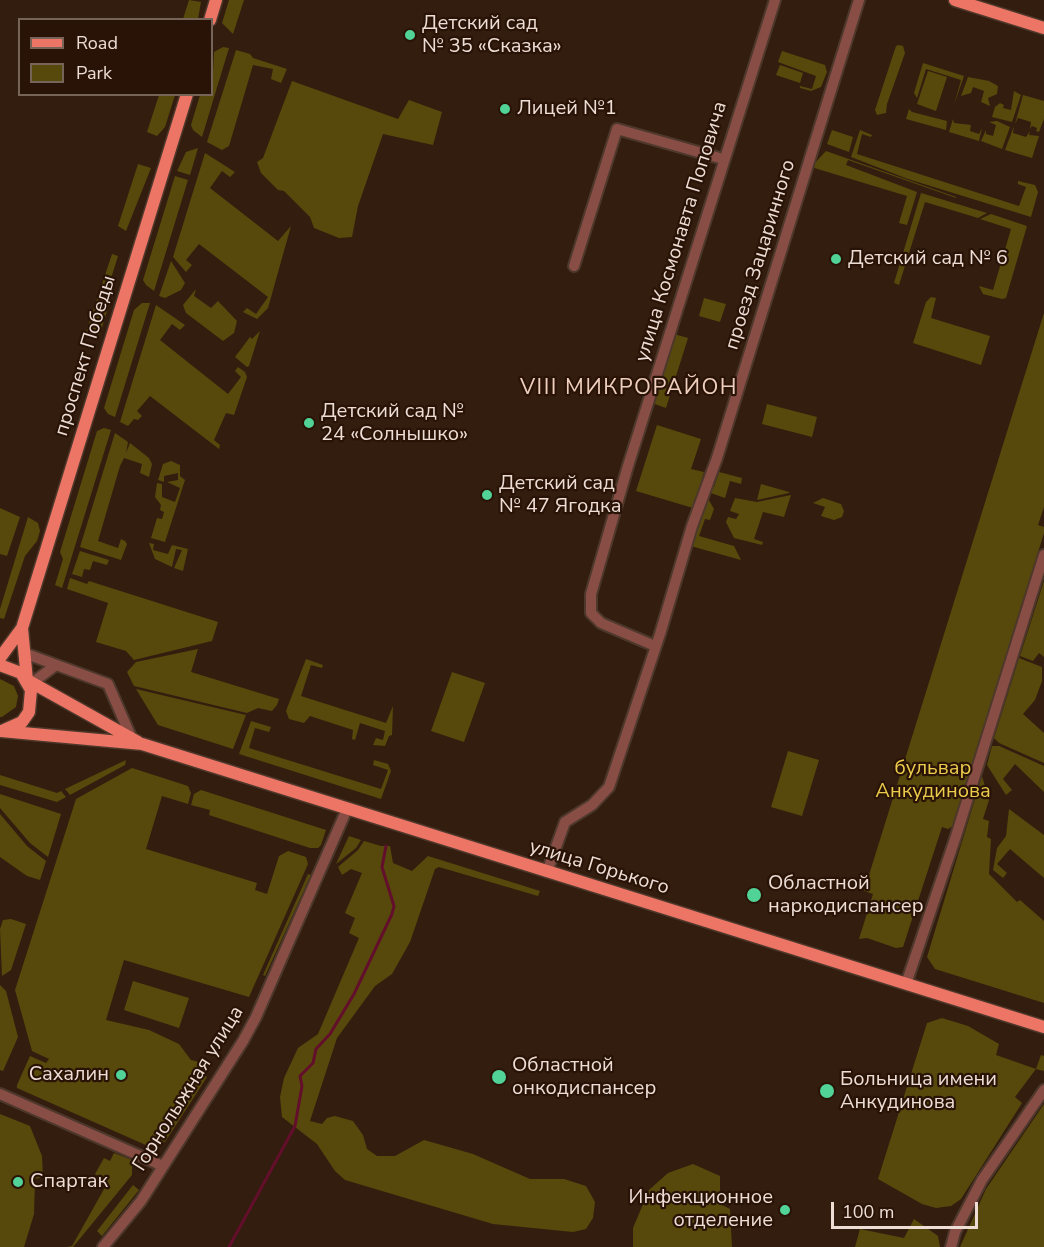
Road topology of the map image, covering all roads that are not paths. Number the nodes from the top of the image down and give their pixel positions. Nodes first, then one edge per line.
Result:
1 (216, 0) edge
2 (775, 0) edge
3 (859, 0) edge
4 (955, 0) edge
5 (211, 18) edge
6 (1044, 28) edge
7 (186, 96) edge
8 (723, 159) junction
9 (574, 266) dead end
10 (1044, 555) edge
11 (22, 628) junction
12 (4, 645) edge
13 (654, 651) junction
14 (24, 653) junction
15 (0, 658) edge
16 (0, 665) edge
17 (56, 665) junction
18 (30, 681) junction
19 (1, 730) edge
20 (137, 742) junction
21 (347, 809) junction
22 (547, 872) junction
23 (906, 984) junction
24 (1044, 1027) edge
25 (1044, 1090) edge
26 (0, 1094) edge
27 (163, 1167) junction
28 (103, 1247) edge
29 (951, 1247) edge

1 - 5 main road
2 - 8 street, улица Космонавта Поповича
3 - 13 street, проезд Зацаринного
4 - 6 main road
7 - 11 main road, проспект Победы
8 - 9 street
8 - 13 street, улица Космонавта Поповича
10 - 23 street
11 - 12 main road, проспект Победы
11 - 14 main road, проспект Победы
12 - 15 main road, проспект Победы
13 - 22 street, проезд Зацаринного
14 - 17 street
14 - 18 main road, проспект Победы
16 - 18 main road, улица Горького
17 - 18 street
17 - 20 street
18 - 19 main road, проспект Победы
18 - 20 main road, улица Горького
19 - 20 main road, улица Горького
20 - 21 main road, улица Горького
21 - 22 main road, улица Горького
21 - 27 street, Горнолыжная улица
22 - 23 main road, улица Горького
23 - 24 main road, улица Горького
25 - 29 street
26 - 27 street
27 - 28 street, Горнолыжная улица

